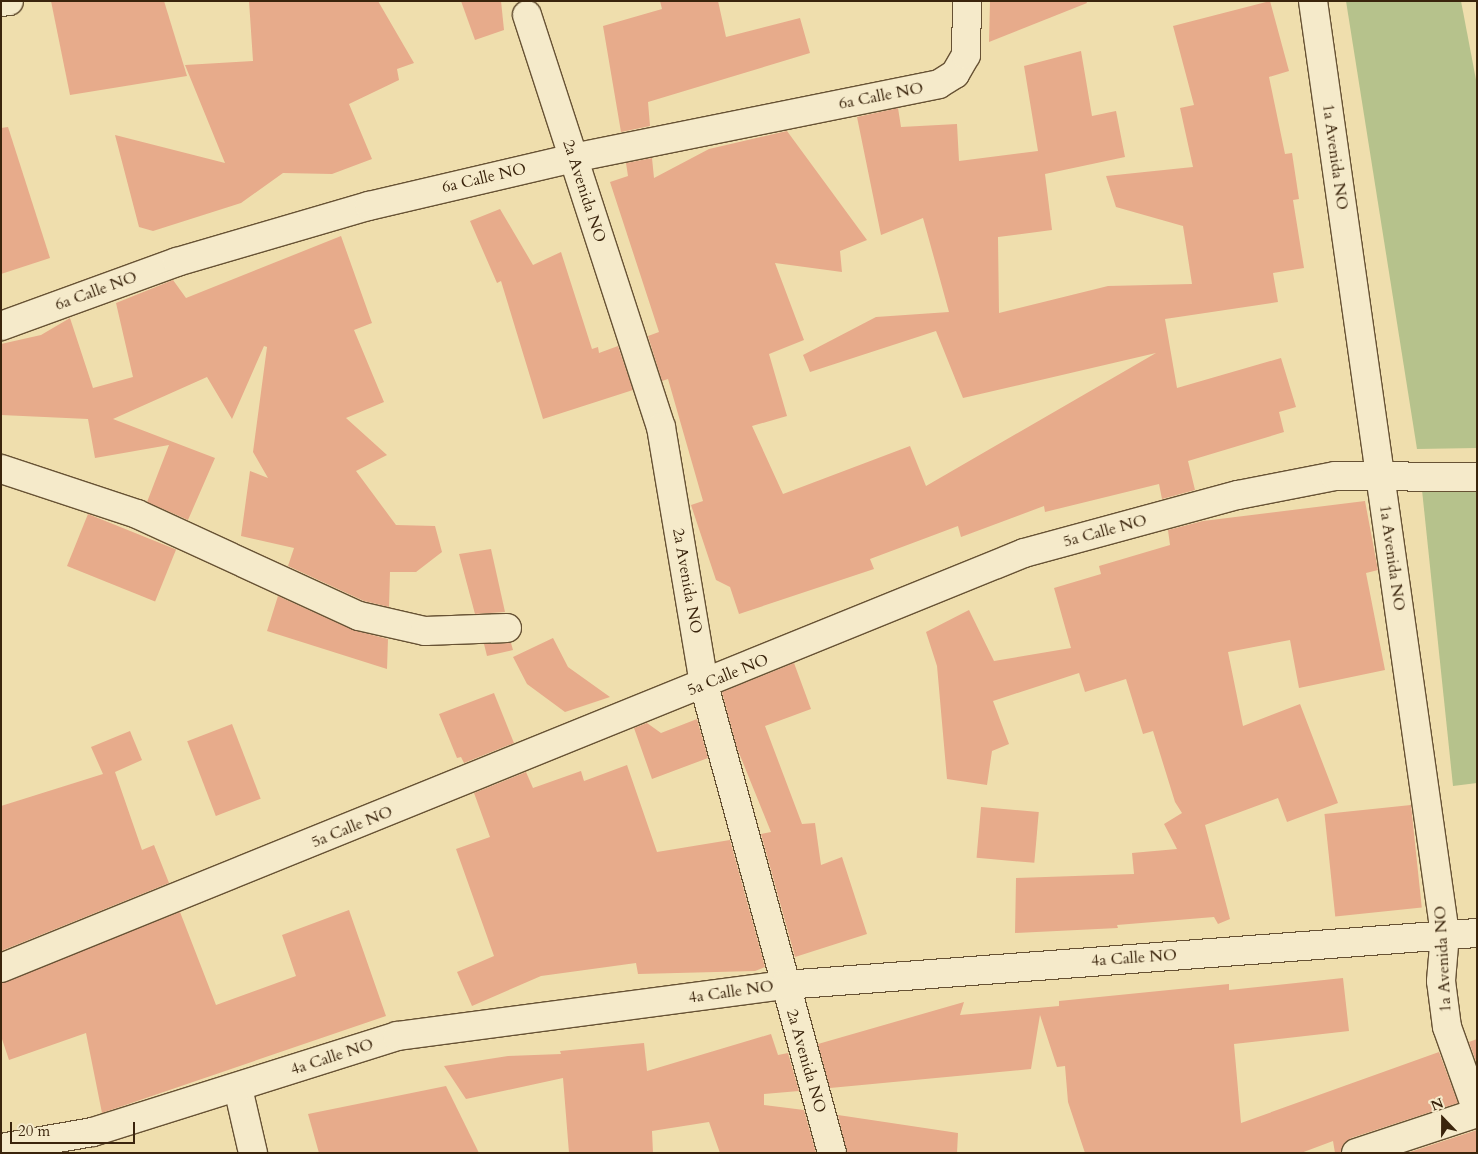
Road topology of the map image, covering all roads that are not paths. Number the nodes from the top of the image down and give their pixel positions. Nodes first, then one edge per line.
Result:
1 (9, 1) edge
2 (968, 1) edge
3 (1313, 1) edge
4 (1, 2) edge
5 (526, 15) dead end
6 (573, 158) junction
7 (1, 326) edge
8 (1, 470) edge
9 (1380, 475) junction
10 (1477, 477) edge
11 (507, 628) dead end
12 (704, 685) junction
13 (1477, 932) edge
14 (1445, 934) junction
15 (1, 968) edge
16 (785, 985) junction
17 (238, 1088) junction
18 (1477, 1112) edge
19 (93, 1142) edge
20 (1, 1148) edge
21 (253, 1153) edge
22 (832, 1153) edge
23 (1356, 1153) edge

1 - 4 street
2 - 6 street, 6a Calle NO
3 - 9 street, 1a Avenida NO
5 - 6 street, 2a Avenida NO
6 - 7 street, 6a Calle NO
6 - 12 street, 2a Avenida NO
8 - 11 street
9 - 10 street, 5a Calle NO
9 - 12 street, 5a Calle NO
9 - 14 street, 1a Avenida NO
12 - 15 street, 5a Calle NO
12 - 16 street, 2a Avenida NO
13 - 14 street, 4a Calle NO
14 - 16 street, 4a Calle NO
14 - 18 street, 1a Avenida NO
16 - 17 street, 4a Calle NO
16 - 22 street, 2a Avenida NO
17 - 19 street, 4a Calle NO
17 - 21 street
18 - 23 street
19 - 20 street, 4a Calle NO

